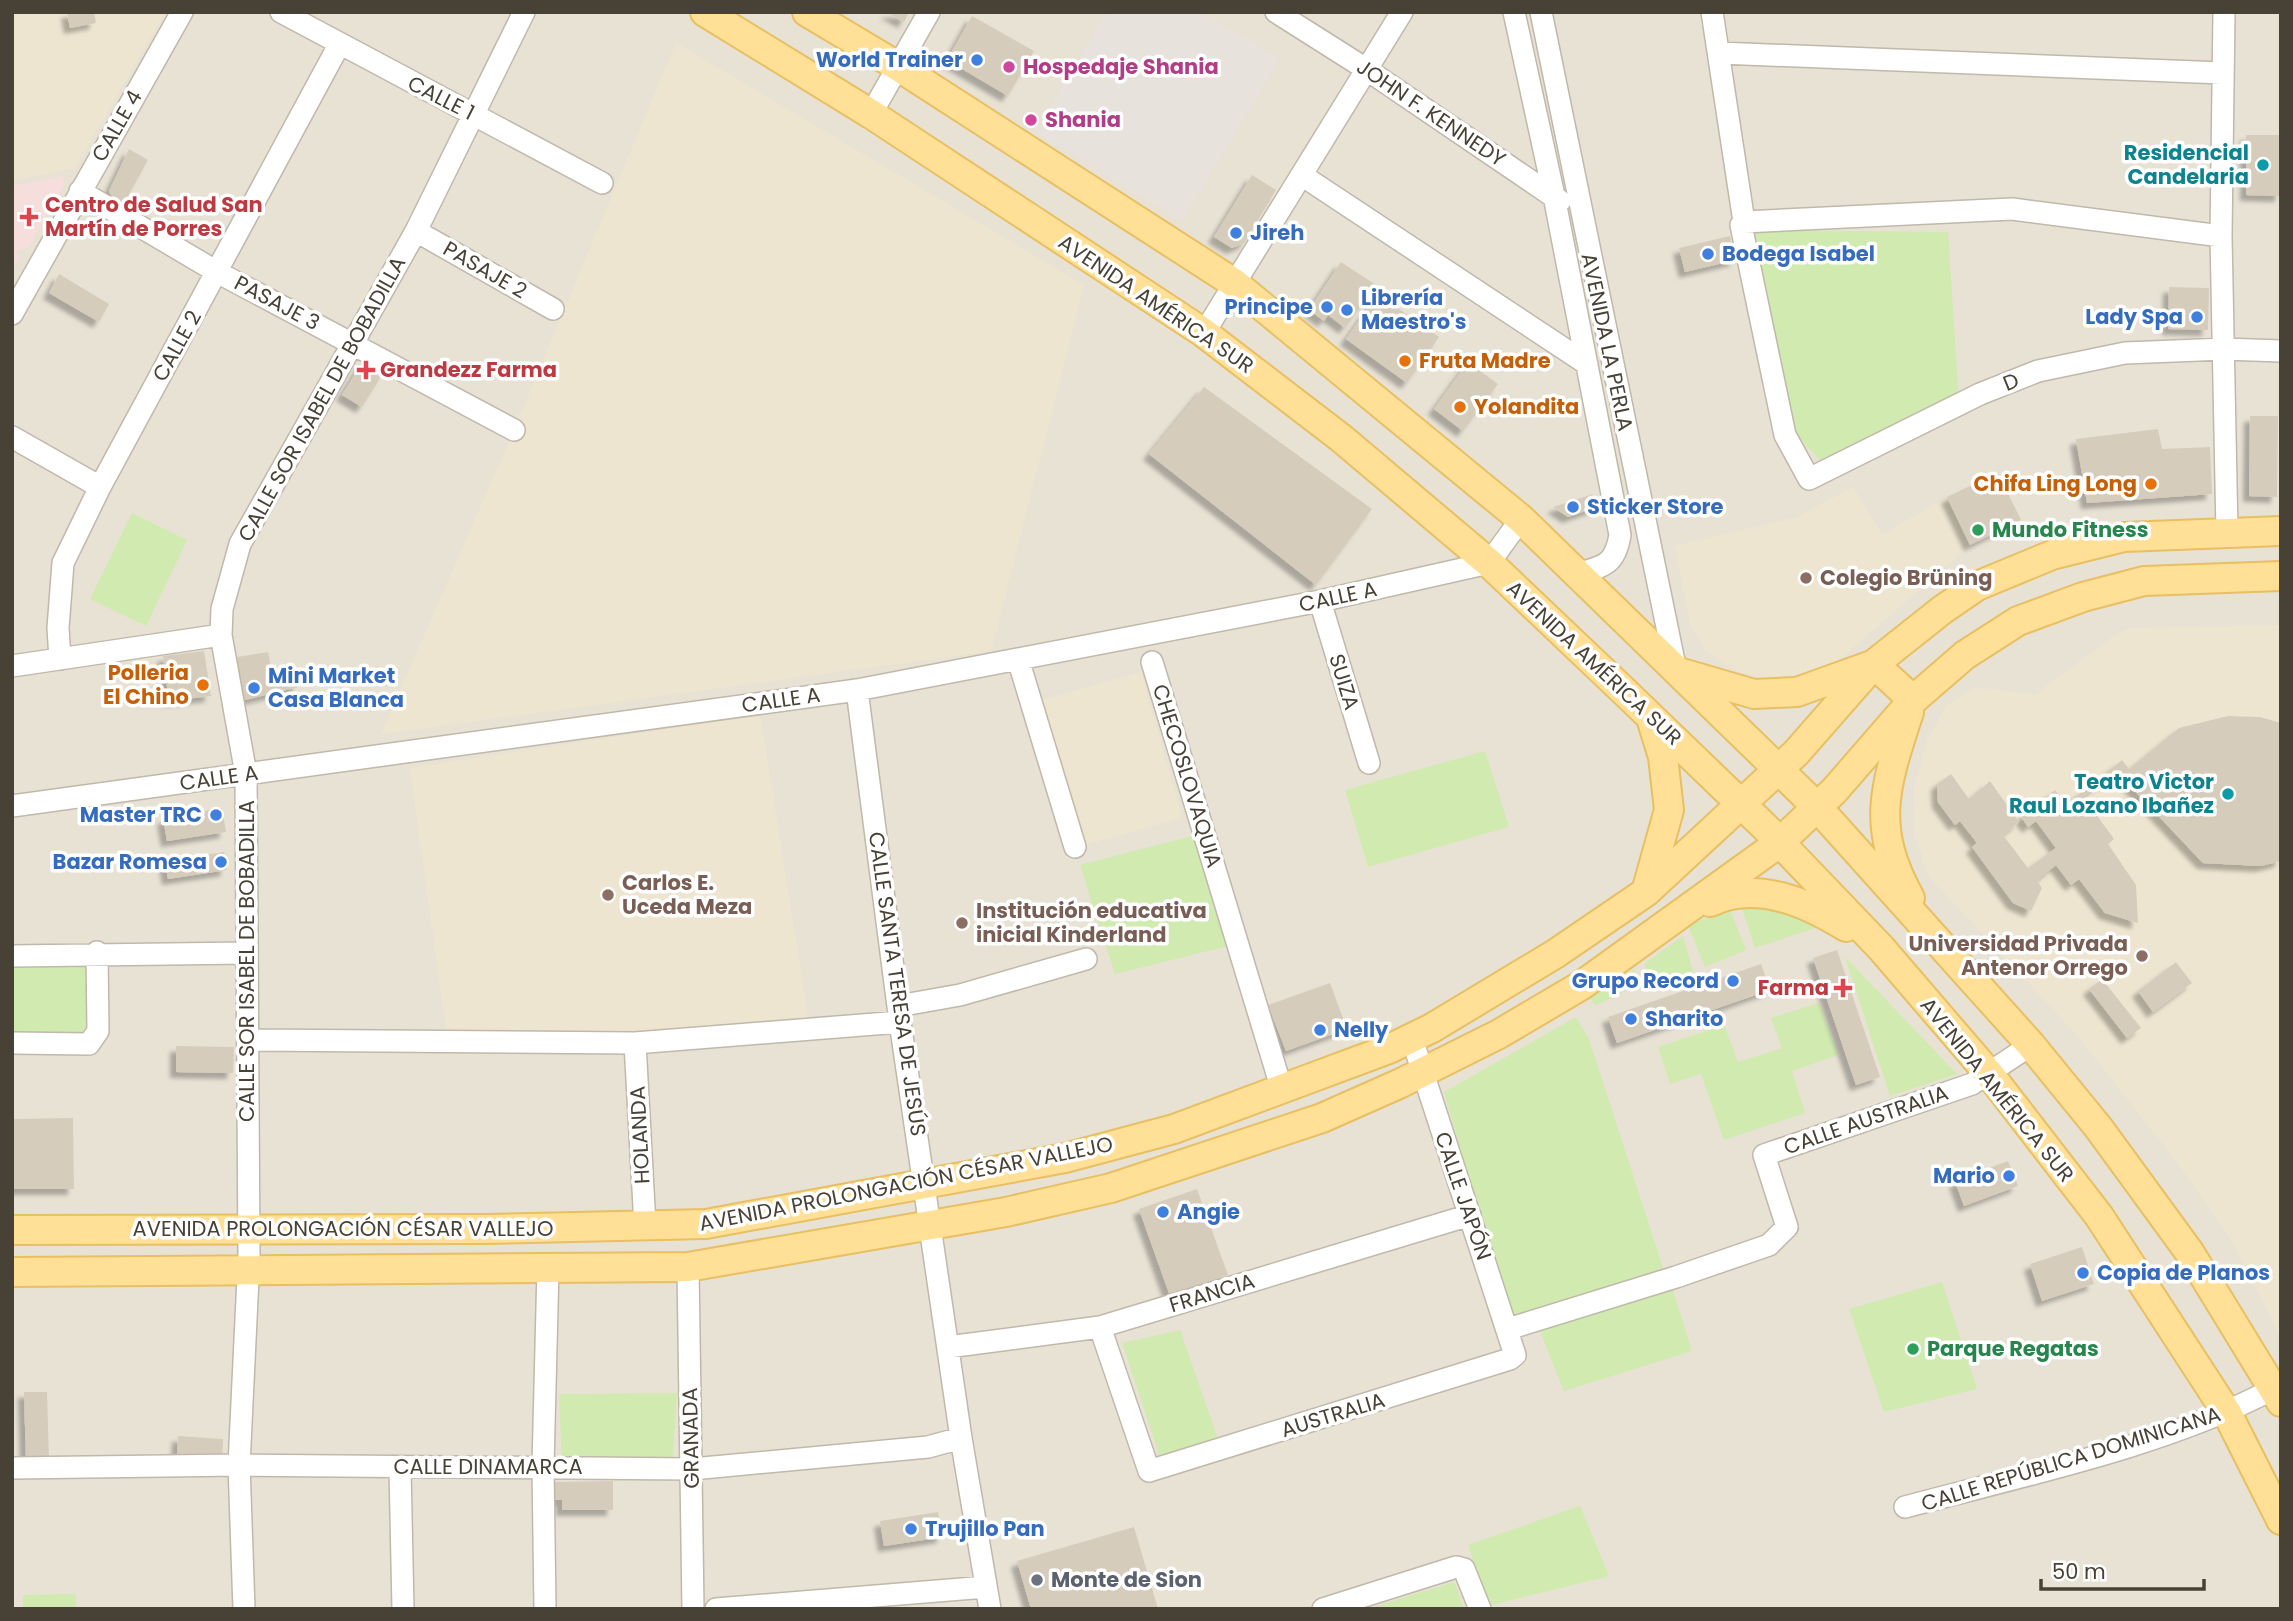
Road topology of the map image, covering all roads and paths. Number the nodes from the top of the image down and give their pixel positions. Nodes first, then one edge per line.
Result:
1 (182, 12) edge
2 (281, 12) edge
3 (524, 12) edge
4 (705, 12) edge
5 (807, 12) edge
6 (929, 12) edge
7 (1276, 12) edge
8 (1402, 12) edge
9 (1514, 12) edge
10 (1541, 12) edge
11 (1712, 12) edge
12 (2224, 12) edge
13 (338, 45) junction
14 (1720, 53) junction
15 (899, 67) junction
16 (1366, 69) junction
17 (2222, 74) junction
18 (871, 114) junction
19 (474, 115) junction
20 (1303, 176) junction
21 (602, 183) dead end
22 (80, 191) junction
23 (1554, 196) junction
24 (1581, 220) junction
25 (1744, 222) junction
26 (416, 231) junction
27 (2221, 236) junction
28 (218, 272) junction
29 (1234, 283) junction
30 (553, 309) dead end
31 (12, 314) edge
32 (1204, 333) junction
33 (355, 344) junction
34 (2224, 349) junction
35 (2281, 351) edge
36 (1587, 364) junction
37 (514, 430) dead end
38 (12, 436) edge
39 (100, 487) junction
40 (1521, 519) junction
41 (2281, 531) edge
42 (2227, 532) junction
43 (1489, 564) junction
44 (1577, 574) junction
45 (2281, 576) edge
46 (1320, 601) junction
47 (221, 635) junction
48 (60, 659) junction
49 (1018, 659) junction
50 (1152, 662) dead end
51 (1874, 664) junction
52 (12, 666) edge
53 (1676, 671) junction
54 (857, 690) junction
55 (1913, 700) junction
56 (1650, 715) junction
57 (1369, 763) dead end
58 (1779, 769) junction
59 (246, 774) junction
60 (1743, 805) junction
61 (12, 806) edge
62 (1818, 808) junction
63 (1779, 843) junction
64 (1075, 846) dead end
65 (1646, 892) junction
66 (1679, 917) junction
67 (1927, 927) junction
68 (1881, 948) junction
69 (97, 953) junction
70 (247, 953) junction
71 (12, 956) edge
72 (1086, 959) dead end
73 (899, 1014) junction
74 (1411, 1036) junction
75 (248, 1040) junction
76 (12, 1043) edge
77 (635, 1043) junction
78 (2031, 1045) junction
79 (1421, 1071) junction
80 (1990, 1075) junction
81 (1282, 1090) junction
82 (926, 1182) junction
83 (1470, 1215) junction
84 (645, 1226) junction
85 (932, 1226) junction
86 (249, 1229) junction
87 (12, 1230) edge
88 (688, 1267) junction
89 (548, 1268) junction
90 (12, 1272) edge
91 (248, 1272) junction
92 (1100, 1327) junction
93 (1508, 1329) junction
94 (948, 1347) junction
95 (1515, 1355) joint
96 (2277, 1396) edge
97 (2227, 1413) junction
98 (961, 1438) junction
99 (239, 1465) junction
100 (543, 1466) junction
101 (13, 1468) edge
102 (400, 1468) junction
103 (692, 1469) junction
104 (1905, 1507) dead end
105 (2281, 1520) edge
106 (986, 1587) junction
107 (825, 1605) edge
108 (244, 1609) edge
109 (403, 1609) edge
110 (545, 1609) edge
111 (693, 1609) edge
112 (716, 1609) edge
113 (990, 1609) edge
114 (1323, 1609) edge
115 (1480, 1609) edge

1 - 22 street, CALLE 4
2 - 13 street, CALLE 1
3 - 19 street, CALLE SOR ISABEL DE BOBADILLA
4 - 18 main road, AVENIDA AMÉRICA SUR
5 - 15 main road
6 - 15 street
7 - 16 street, JOHN F. KENNEDY
8 - 16 street
9 - 23 street, AVENIDA LA PERLA
10 - 24 street, AVENIDA LA PERLA
11 - 14 street
12 - 17 street
13 - 19 street, CALLE 1
13 - 28 street, CALLE 2
14 - 17 street
14 - 25 street
15 - 18 street
15 - 29 main road
16 - 20 street
16 - 23 street, JOHN F. KENNEDY
17 - 27 street
18 - 32 main road, AVENIDA AMÉRICA SUR
19 - 21 street, CALLE 1
19 - 26 street, CALLE SOR ISABEL DE BOBADILLA
20 - 29 street
20 - 36 street
22 - 28 street, PASAJE 3
22 - 31 street, CALLE 4
23 - 24 street, JOHN F. KENNEDY
23 - 36 street, AVENIDA LA PERLA
24 - 53 street, AVENIDA LA PERLA
25 - 27 street
25 - 34 street, D
26 - 30 street, PASAJE 2
26 - 33 street, CALLE SOR ISABEL DE BOBADILLA
27 - 34 street
28 - 33 street, PASAJE 3
28 - 39 street, CALLE 2
29 - 32 street
29 - 40 main road
32 - 43 main road, AVENIDA AMÉRICA SUR
33 - 37 street, PASAJE 3
33 - 47 street, CALLE SOR ISABEL DE BOBADILLA
34 - 35 street, D
34 - 42 street
36 - 44 street, AVENIDA LA PERLA
38 - 39 street
39 - 48 street, CALLE 2
40 - 43 street
40 - 44 main road
41 - 42 main road, AVENIDA PROLONGACIÓN CÉSAR VALLEJO
42 - 51 main road, AVENIDA PROLONGACIÓN CÉSAR VALLEJO
43 - 46 street, CALLE A
43 - 56 main road, AVENIDA AMÉRICA SUR
44 - 53 main road
45 - 55 main road, AVENIDA PROLONGACIÓN CÉSAR VALLEJO
46 - 49 street, CALLE A
46 - 57 street, SUIZA
47 - 48 street
47 - 59 street, CALLE SOR ISABEL DE BOBADILLA
48 - 52 street
49 - 54 street, CALLE A
49 - 64 street
50 - 81 street, CHECOSLOVAQUIA
51 - 53 main road
51 - 55 main road
51 - 58 main road, AVENIDA PROLONGACIÓN CÉSAR VALLEJO
53 - 58 main road
54 - 59 street, CALLE A
54 - 73 street, CALLE SANTA TERESA DE JESÚS
55 - 62 main road, AVENIDA PROLONGACIÓN CÉSAR VALLEJO
55 - 67 main road
56 - 60 main road, AVENIDA AMÉRICA SUR
56 - 65 main road
58 - 60 main road, AVENIDA PROLONGACIÓN CÉSAR VALLEJO
58 - 62 main road
59 - 61 street, CALLE A
59 - 70 street, CALLE SOR ISABEL DE BOBADILLA
60 - 63 main road, AVENIDA AMÉRICA SUR
60 - 65 main road, AVENIDA PROLONGACIÓN CÉSAR VALLEJO
62 - 63 main road, AVENIDA PROLONGACIÓN CÉSAR VALLEJO
62 - 67 main road
63 - 66 main road, AVENIDA PROLONGACIÓN CÉSAR VALLEJO
63 - 68 main road, AVENIDA AMÉRICA SUR
65 - 74 main road, AVENIDA PROLONGACIÓN CÉSAR VALLEJO
66 - 68 main road
66 - 79 main road, AVENIDA PROLONGACIÓN CÉSAR VALLEJO
67 - 78 main road
68 - 80 main road, AVENIDA AMÉRICA SUR
69 - 70 street
69 - 71 street
69 - 76 street
70 - 75 street, CALLE SOR ISABEL DE BOBADILLA
72 - 73 street
73 - 77 street
73 - 82 street, CALLE SANTA TERESA DE JESÚS
74 - 79 street, CALLE JAPÓN
74 - 81 main road, AVENIDA PROLONGACIÓN CÉSAR VALLEJO
75 - 77 street
75 - 86 street, CALLE SOR ISABEL DE BOBADILLA
77 - 84 street, HOLANDA
78 - 80 street, CALLE AUSTRALIA
78 - 96 main road
79 - 83 street, CALLE JAPÓN
79 - 85 main road, AVENIDA PROLONGACIÓN CÉSAR VALLEJO
80 - 93 street, CALLE AUSTRALIA
80 - 97 main road, AVENIDA AMÉRICA SUR
81 - 82 main road, AVENIDA PROLONGACIÓN CÉSAR VALLEJO
82 - 84 main road, AVENIDA PROLONGACIÓN CÉSAR VALLEJO
82 - 85 street, CALLE SANTA TERESA DE JESÚS
83 - 92 street, FRANCIA
83 - 93 street, CALLE JAPÓN
84 - 86 main road, AVENIDA PROLONGACIÓN CÉSAR VALLEJO
85 - 88 main road, AVENIDA PROLONGACIÓN CÉSAR VALLEJO
85 - 94 street, CALLE SANTA TERESA DE JESÚS
86 - 87 main road, AVENIDA PROLONGACIÓN CÉSAR VALLEJO
86 - 91 street, CALLE SOR ISABEL DE BOBADILLA
88 - 89 main road, AVENIDA PROLONGACIÓN CÉSAR VALLEJO
88 - 103 street, GRANADA
89 - 91 main road, AVENIDA PROLONGACIÓN CÉSAR VALLEJO
89 - 100 street
90 - 91 main road, AVENIDA PROLONGACIÓN CÉSAR VALLEJO
91 - 99 street, CALLE SOR ISABEL DE BOBADILLA
92 - 94 street, FRANCIA
92 - 95 street, AUSTRALIA
93 - 95 street, CALLE JAPÓN
94 - 98 street, CALLE SANTA TERESA DE JESÚS
96 - 97 street, CALLE REPÚBLICA DOMINICANA
97 - 104 street, CALLE REPÚBLICA DOMINICANA
97 - 105 main road, AVENIDA AMÉRICA SUR
98 - 103 street, CALLE DINAMARCA
98 - 106 street, CALLE SANTA TERESA DE JESÚS
99 - 101 street, CALLE DINAMARCA
99 - 102 street, CALLE DINAMARCA
99 - 108 street, CALLE SOR ISABEL DE BOBADILLA
100 - 102 street, CALLE DINAMARCA
100 - 103 street, CALLE DINAMARCA
100 - 110 street
102 - 109 street
103 - 111 street, GRANADA
106 - 107 street
106 - 113 street, CALLE SANTA TERESA DE JESÚS
107 - 112 street
114 - 115 street

